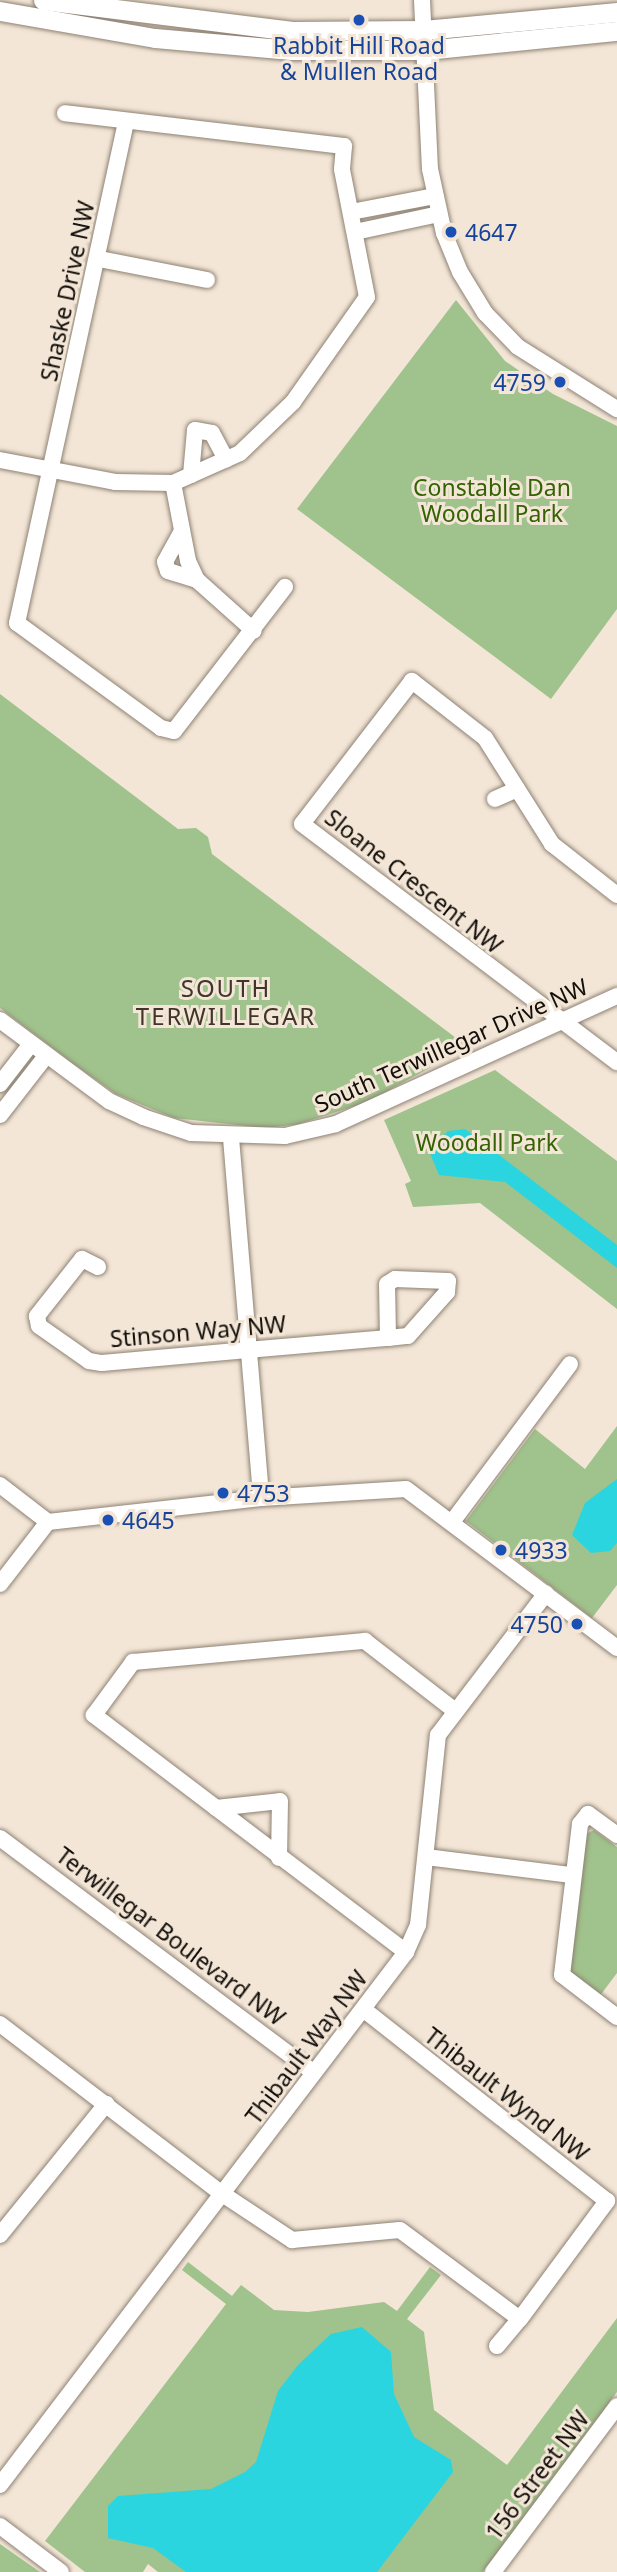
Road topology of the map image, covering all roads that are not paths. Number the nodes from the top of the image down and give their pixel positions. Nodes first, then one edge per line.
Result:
1 (43, 0) edge
2 (422, 0) edge
3 (1, 10) edge
4 (617, 12) edge
5 (424, 30) junction
6 (617, 31) edge
7 (425, 50) junction
8 (65, 113) dead end
9 (126, 122) junction
10 (435, 196) junction
11 (351, 212) junction
12 (439, 214) junction
13 (355, 232) junction
14 (99, 258) junction
15 (207, 280) dead end
16 (617, 409) edge
17 (226, 459) junction
18 (0, 460) edge
19 (50, 469) junction
20 (191, 475) junction
21 (173, 483) junction
22 (182, 531) junction
23 (197, 580) junction
24 (285, 587) dead end
25 (254, 631) junction
26 (517, 789) junction
27 (495, 799) dead end
28 (617, 895) edge
29 (617, 996) edge
30 (0, 1020) edge
31 (562, 1023) junction
32 (31, 1044) junction
33 (46, 1056) junction
34 (617, 1062) edge
35 (0, 1084) edge
36 (0, 1115) edge
37 (231, 1138) junction
38 (98, 1267) dead end
39 (388, 1338) junction
40 (247, 1350) junction
41 (570, 1364) dead end
42 (0, 1485) edge
43 (261, 1498) junction
44 (48, 1522) junction
45 (452, 1522) junction
46 (0, 1584) edge
47 (546, 1594) junction
48 (617, 1647) edge
49 (454, 1710) junction
50 (216, 1808) junction
51 (617, 1835) edge
52 (0, 1838) edge
53 (426, 1857) junction
54 (279, 1858) junction
55 (570, 1875) junction
56 (406, 1952) junction
57 (364, 2010) junction
58 (617, 2017) edge
59 (0, 2024) edge
60 (313, 2072) junction
61 (106, 2104) junction
62 (224, 2195) junction
63 (0, 2235) edge
64 (520, 2319) junction
65 (497, 2346) dead end
66 (617, 2406) edge
67 (0, 2485) edge
68 (0, 2526) edge
69 (61, 2572) edge
70 (493, 2572) edge

1 - 5 main road
2 - 5 street
3 - 7 main road
4 - 5 main road
5 - 7 street
6 - 7 main road
7 - 10 street
8 - 9 street
9 - 11 street
9 - 14 street, Shaske Drive NW
10 - 11 street
10 - 12 street
11 - 13 street
12 - 13 street
12 - 16 street
13 - 17 street
14 - 15 street
14 - 19 street, Shaske Drive NW
17 - 20 street
17 - 20 street
18 - 19 street
19 - 21 street
19 - 25 street, Shaske Drive NW
20 - 21 street
21 - 22 street
22 - 23 street
22 - 23 street
23 - 25 street
24 - 25 street
26 - 27 street
26 - 28 street, Sloane Crescent NW
26 - 31 street, Sloane Crescent NW
29 - 31 street, South Terwillegar Drive NW
30 - 32 street, South Terwillegar Drive NW
31 - 34 street
31 - 37 street, South Terwillegar Drive NW
32 - 33 street, South Terwillegar Drive NW
32 - 35 street
33 - 36 street
33 - 37 street, South Terwillegar Drive NW
37 - 40 street
38 - 40 street, Stinson Way NW
39 - 39 street, Stinson Way NW
39 - 40 street, Stinson Way NW
40 - 43 street
41 - 45 street
42 - 44 street
43 - 44 street
43 - 45 street
44 - 46 street
45 - 47 street
47 - 48 street
47 - 49 street, Thibault Way NW
49 - 50 street
49 - 53 street, Thibault Way NW
50 - 54 street
50 - 54 street
51 - 55 street
52 - 60 street, Terwillegar Boulevard NW
53 - 55 street
53 - 56 street, Thibault Way NW
54 - 56 street
55 - 58 street
56 - 57 street, Thibault Way NW
57 - 60 street, Thibault Way NW
57 - 64 street, Thibault Wynd NW
59 - 61 street
60 - 62 street, Thibault Way NW
61 - 62 street
61 - 63 street
62 - 64 street
62 - 67 street, Thibault Way NW
64 - 65 street, Thibault Wynd NW
66 - 70 street, 156 Street NW
68 - 69 street

